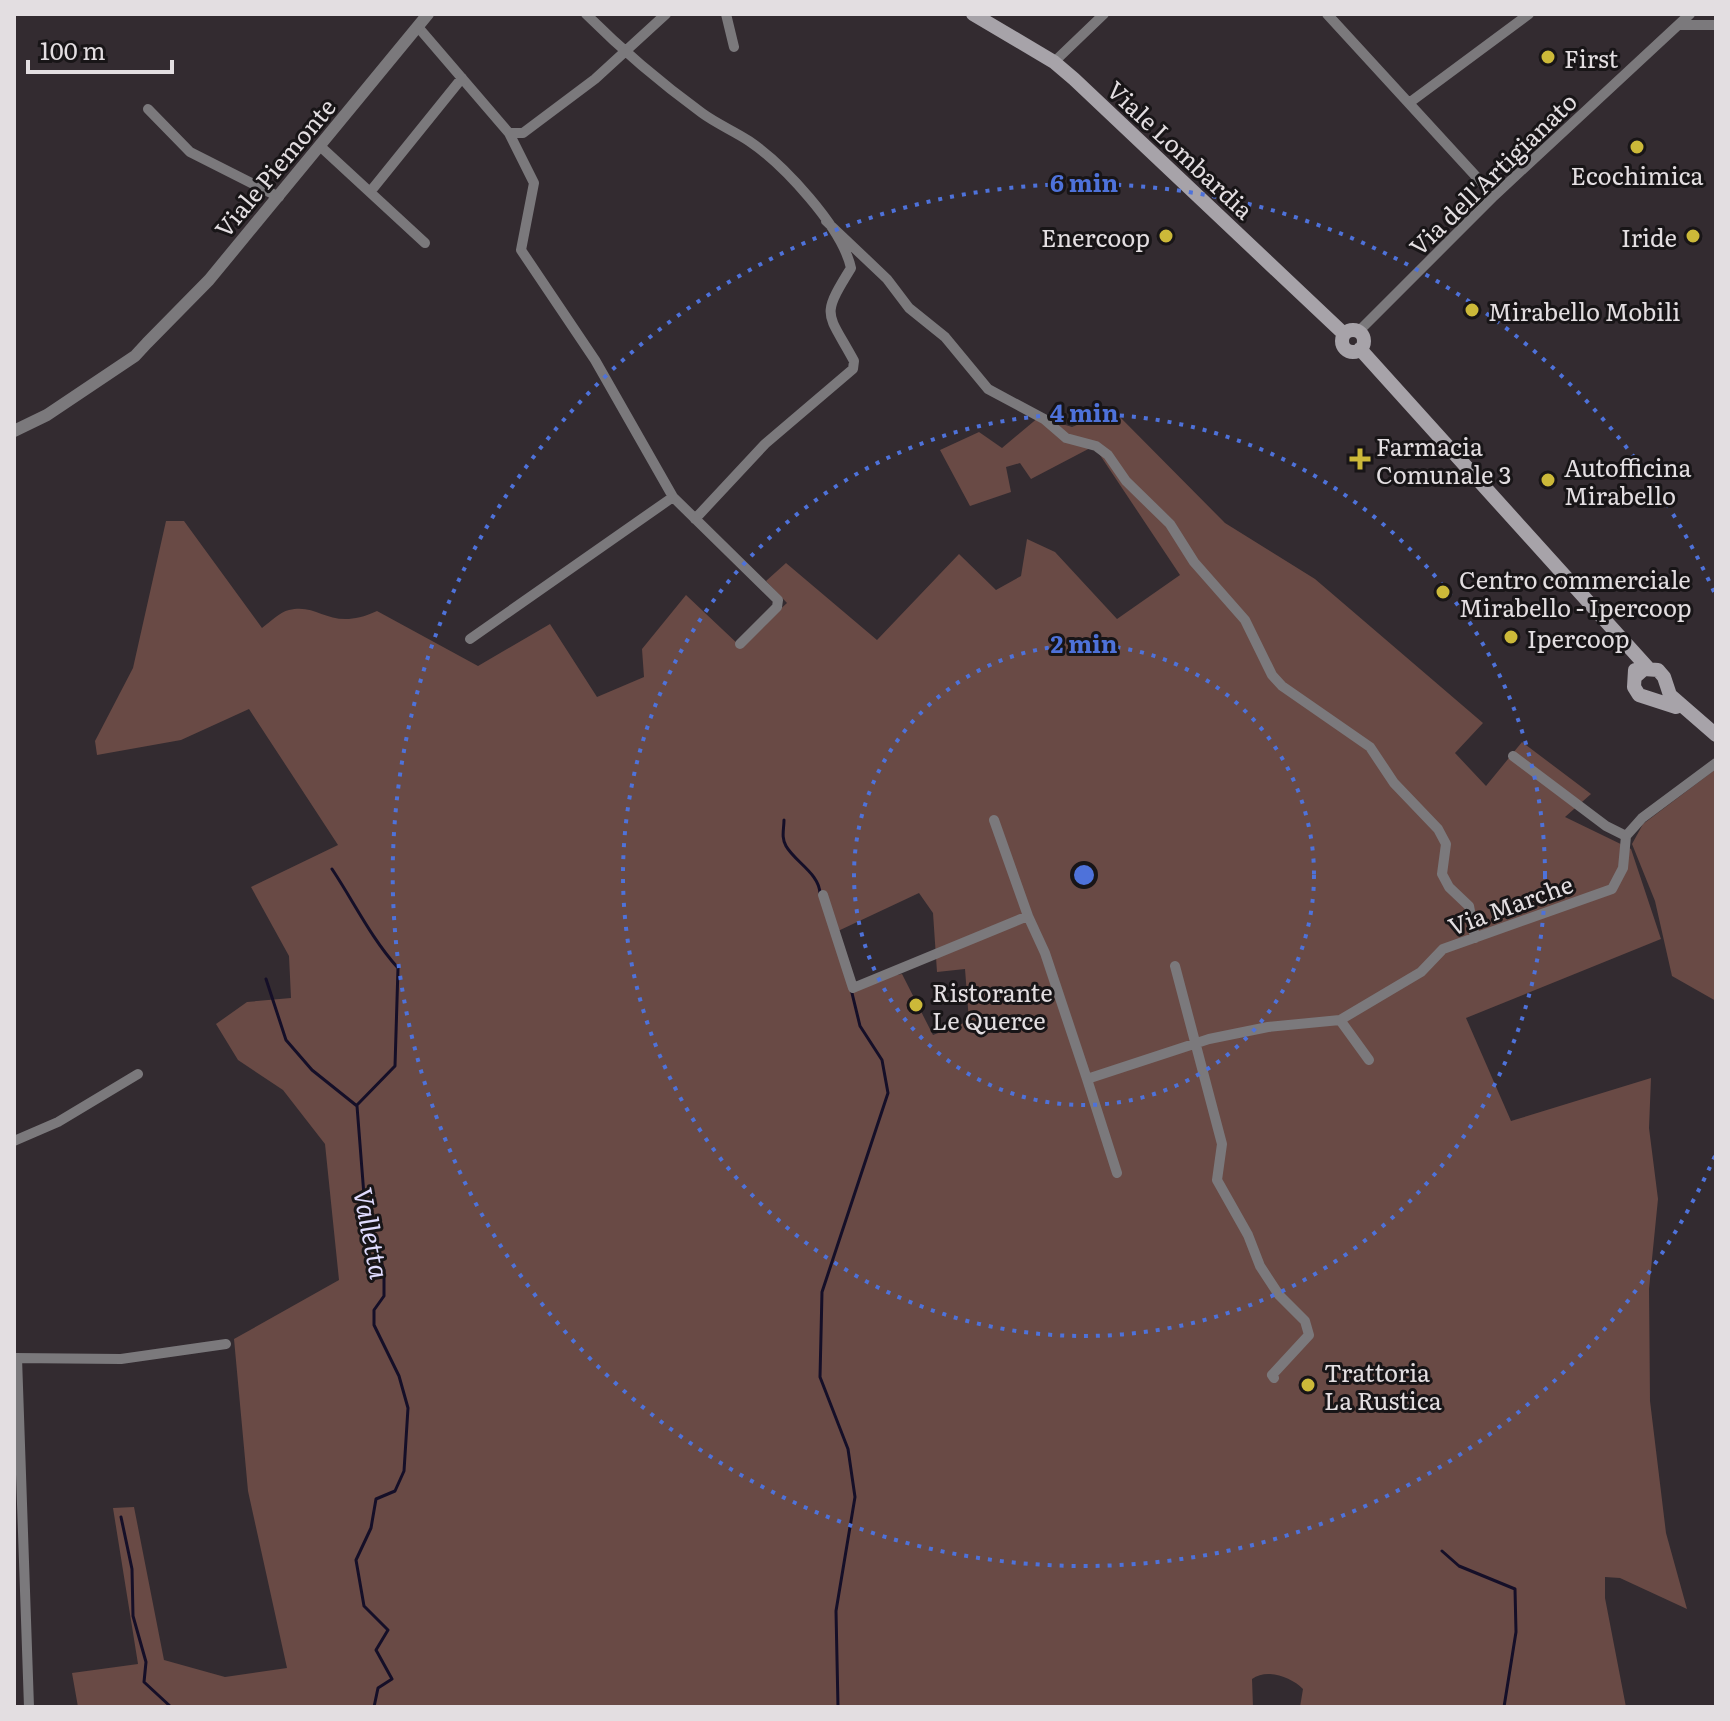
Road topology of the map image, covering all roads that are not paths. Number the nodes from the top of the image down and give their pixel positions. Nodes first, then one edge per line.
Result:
1 (428, 14) edge
2 (586, 14) edge
3 (666, 14) edge
4 (726, 14) edge
5 (973, 14) edge
6 (1104, 14) edge
7 (1327, 14) edge
8 (1529, 14) edge
9 (1690, 14) edge
10 (1676, 25) junction
11 (1716, 25) edge
12 (418, 27) junction
13 (734, 47) dead end
14 (623, 51) junction
15 (1054, 62) junction
16 (462, 78) junction
17 (1409, 103) junction
18 (148, 109) dead end
19 (509, 133) junction
20 (321, 147) junction
21 (370, 192) junction
22 (1494, 196) junction
23 (279, 197) junction
24 (826, 221) junction
25 (425, 243) dead end
26 (1352, 333) junction
27 (14, 431) edge
28 (673, 497) junction
29 (695, 519) junction
30 (470, 639) dead end
31 (740, 644) dead end
32 (1629, 646) junction
33 (1648, 668) junction
34 (1635, 677) junction
35 (1661, 692) junction
36 (1716, 735) edge
37 (1513, 756) dead end
38 (1716, 763) edge
39 (994, 820) dead end
40 (1626, 836) junction
41 (823, 895) dead end
42 (1028, 916) junction
43 (1475, 938) junction
44 (1175, 966) dead end
45 (1340, 1020) junction
46 (1197, 1044) junction
47 (1369, 1060) dead end
48 (138, 1074) dead end
49 (1087, 1079) junction
50 (14, 1141) edge
51 (1117, 1173) dead end
52 (226, 1344) dead end
53 (15, 1358) edge
54 (1274, 1378) dead end
55 (29, 1707) edge

1 - 12 street, Viale Piemonte
2 - 14 street
3 - 14 street
4 - 13 street
5 - 15 main road, Viale Lombardia
6 - 15 street
7 - 17 street
8 - 17 street
9 - 10 street, Via dell'Artigianato
10 - 11 street
10 - 22 street, Via dell'Artigianato
12 - 16 street
12 - 20 street, Viale Piemonte
14 - 19 street
14 - 24 street
15 - 26 main road, Viale Lombardia
16 - 19 street
16 - 21 street
17 - 22 street
18 - 23 street
19 - 28 street
20 - 21 street
20 - 23 street, Viale Piemonte
21 - 25 street
22 - 26 street, Via dell'Artigianato
23 - 27 street, Viale Piemonte
24 - 29 street
24 - 43 street
26 - 32 main road, Viale Lombardia
28 - 29 street
28 - 30 street
29 - 31 street
32 - 33 main road
32 - 34 main road
33 - 34 main road
33 - 35 main road
34 - 35 main road
35 - 36 main road
37 - 40 street
38 - 40 street
39 - 42 street
40 - 43 street, Via Marche
41 - 42 street
42 - 49 street
43 - 45 street, Via Marche
44 - 46 street
45 - 46 street, Via Marche
45 - 47 street
46 - 49 street, Via Marche
46 - 54 street
48 - 50 street
49 - 51 street
52 - 53 street
53 - 55 street

